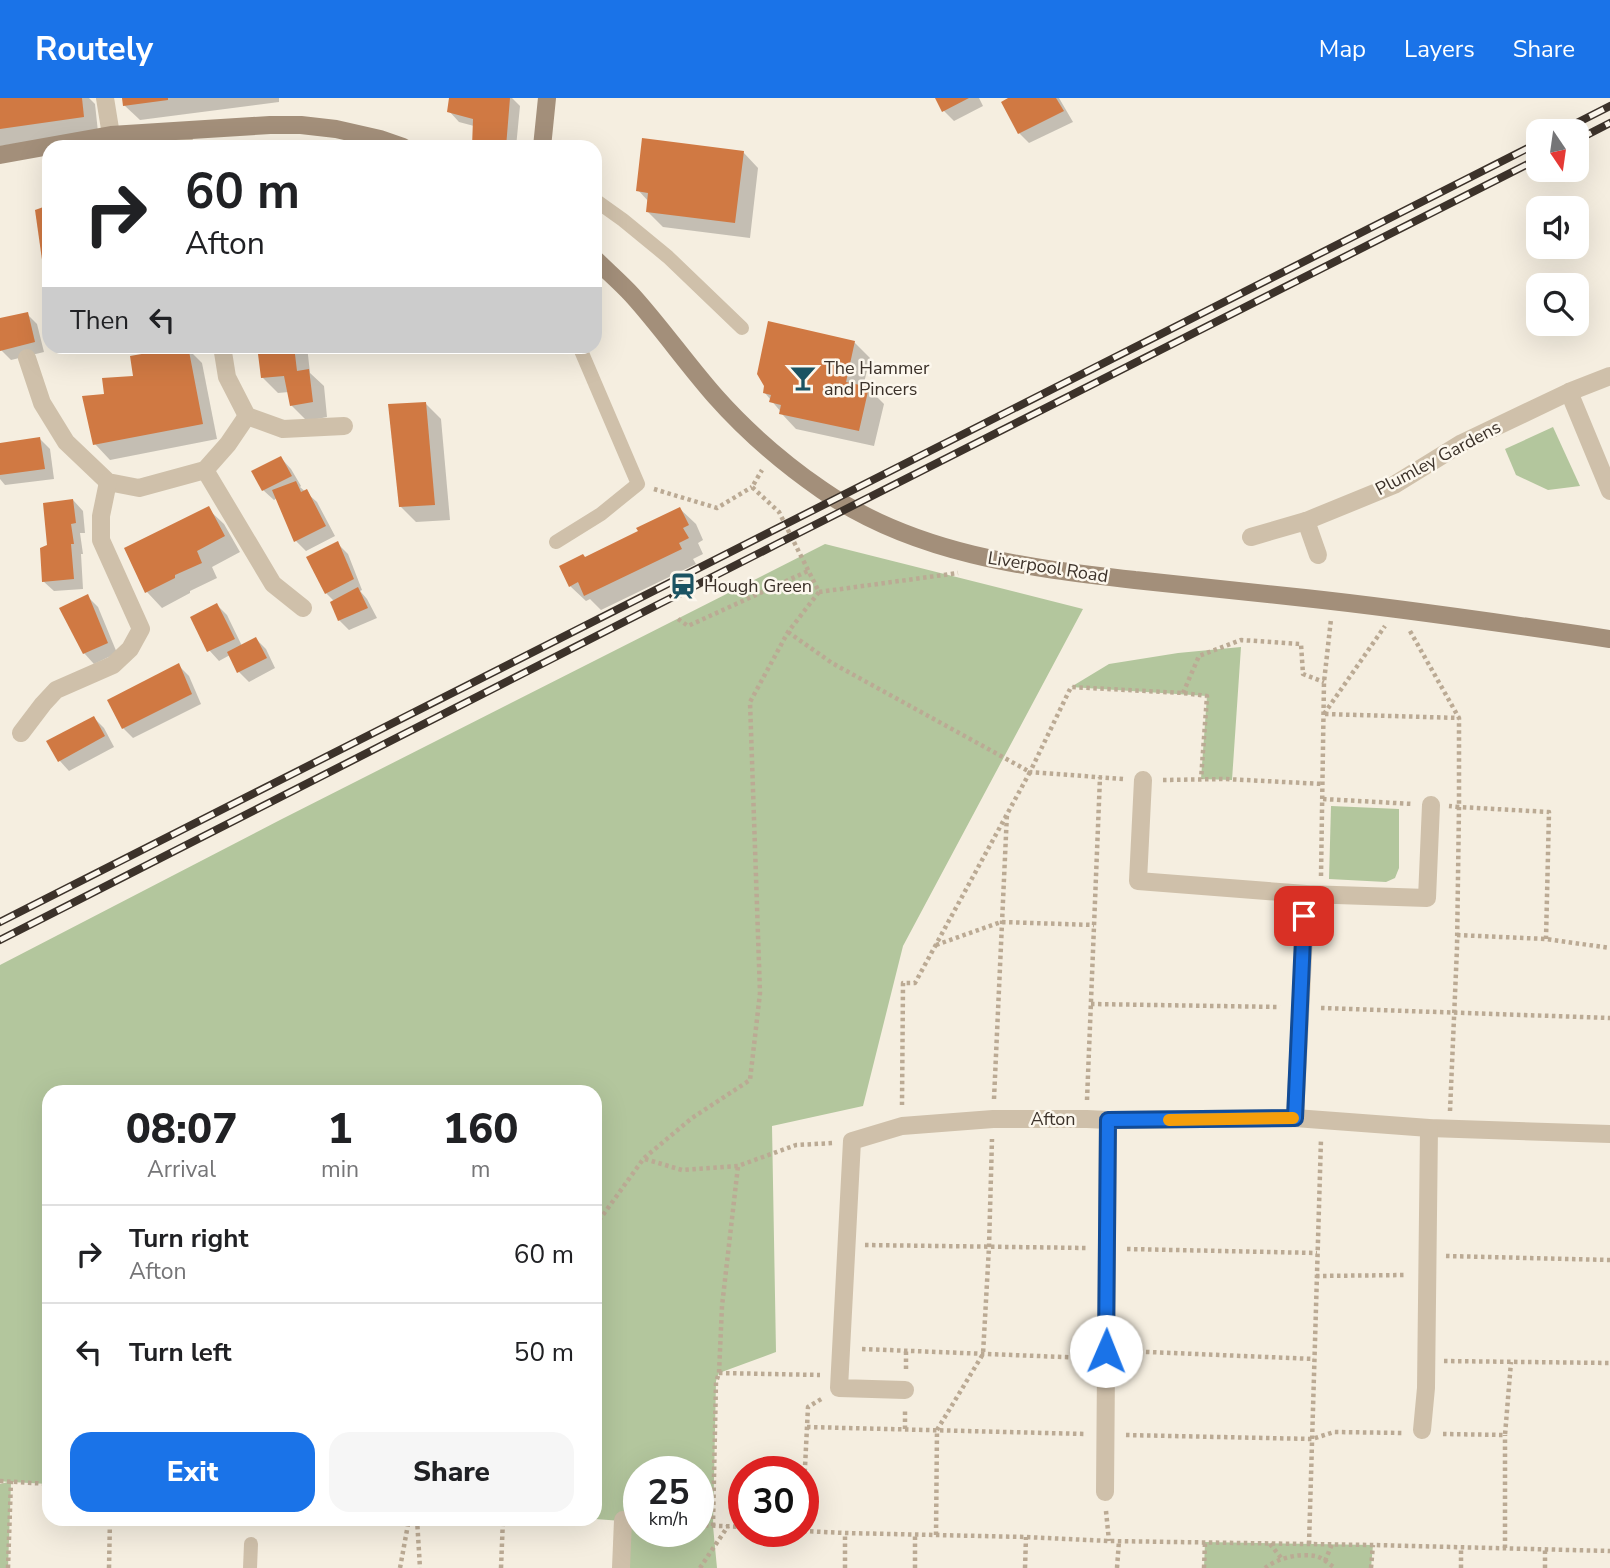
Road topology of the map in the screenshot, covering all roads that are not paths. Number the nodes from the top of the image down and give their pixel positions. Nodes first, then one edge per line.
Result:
1 (105, 98) edge
2 (547, 98) edge
3 (111, 135) junction
4 (184, 139) edge
5 (83, 140) edge
6 (383, 140) edge
7 (543, 140) edge
8 (42, 147) edge
9 (0, 155) edge
10 (602, 205) edge
11 (602, 266) edge
12 (742, 328) dead end
13 (223, 354) edge
14 (582, 354) edge
15 (27, 358) dead end
16 (1610, 376) edge
17 (1569, 392) junction
18 (247, 416) junction
19 (344, 426) dead end
20 (205, 470) junction
21 (108, 482) junction
22 (1610, 491) edge
23 (1306, 521) junction
24 (1251, 537) dead end
25 (556, 542) dead end
26 (1318, 555) dead end
27 (303, 608) dead end
28 (1610, 639) edge
29 (21, 733) dead end
30 (1143, 780) road end
31 (1431, 805) road end
32 (1313, 893) junction
33 (1295, 1118) junction
34 (1108, 1120) junction
35 (1429, 1128) junction
36 (1610, 1133) edge
37 (905, 1390) dead end
38 (1423, 1432) road end
39 (1105, 1492) road end
40 (622, 1520) dead end
41 (251, 1544) dead end
42 (250, 1568) edge
43 (621, 1568) edge

1 - 3 street
2 - 7 main road
3 - 4 main road
3 - 5 main road
4 - 6 main road
8 - 9 main road
10 - 12 lane
11 - 28 main road, Liverpool Road
13 - 18 street
14 - 25 lane
15 - 21 street
16 - 17 street, Plumley Gardens
17 - 22 street
17 - 23 street, Plumley Gardens
18 - 19 street
18 - 20 street
20 - 21 street
20 - 27 street
21 - 29 street
23 - 24 street, Plumley Gardens
23 - 26 street
30 - 32 street
31 - 32 street
32 - 33 street
33 - 34 street, Afton
33 - 35 street, Afton
34 - 37 street, Afton
34 - 39 street
35 - 36 street, Afton
35 - 38 street
40 - 43 street
41 - 42 lane

